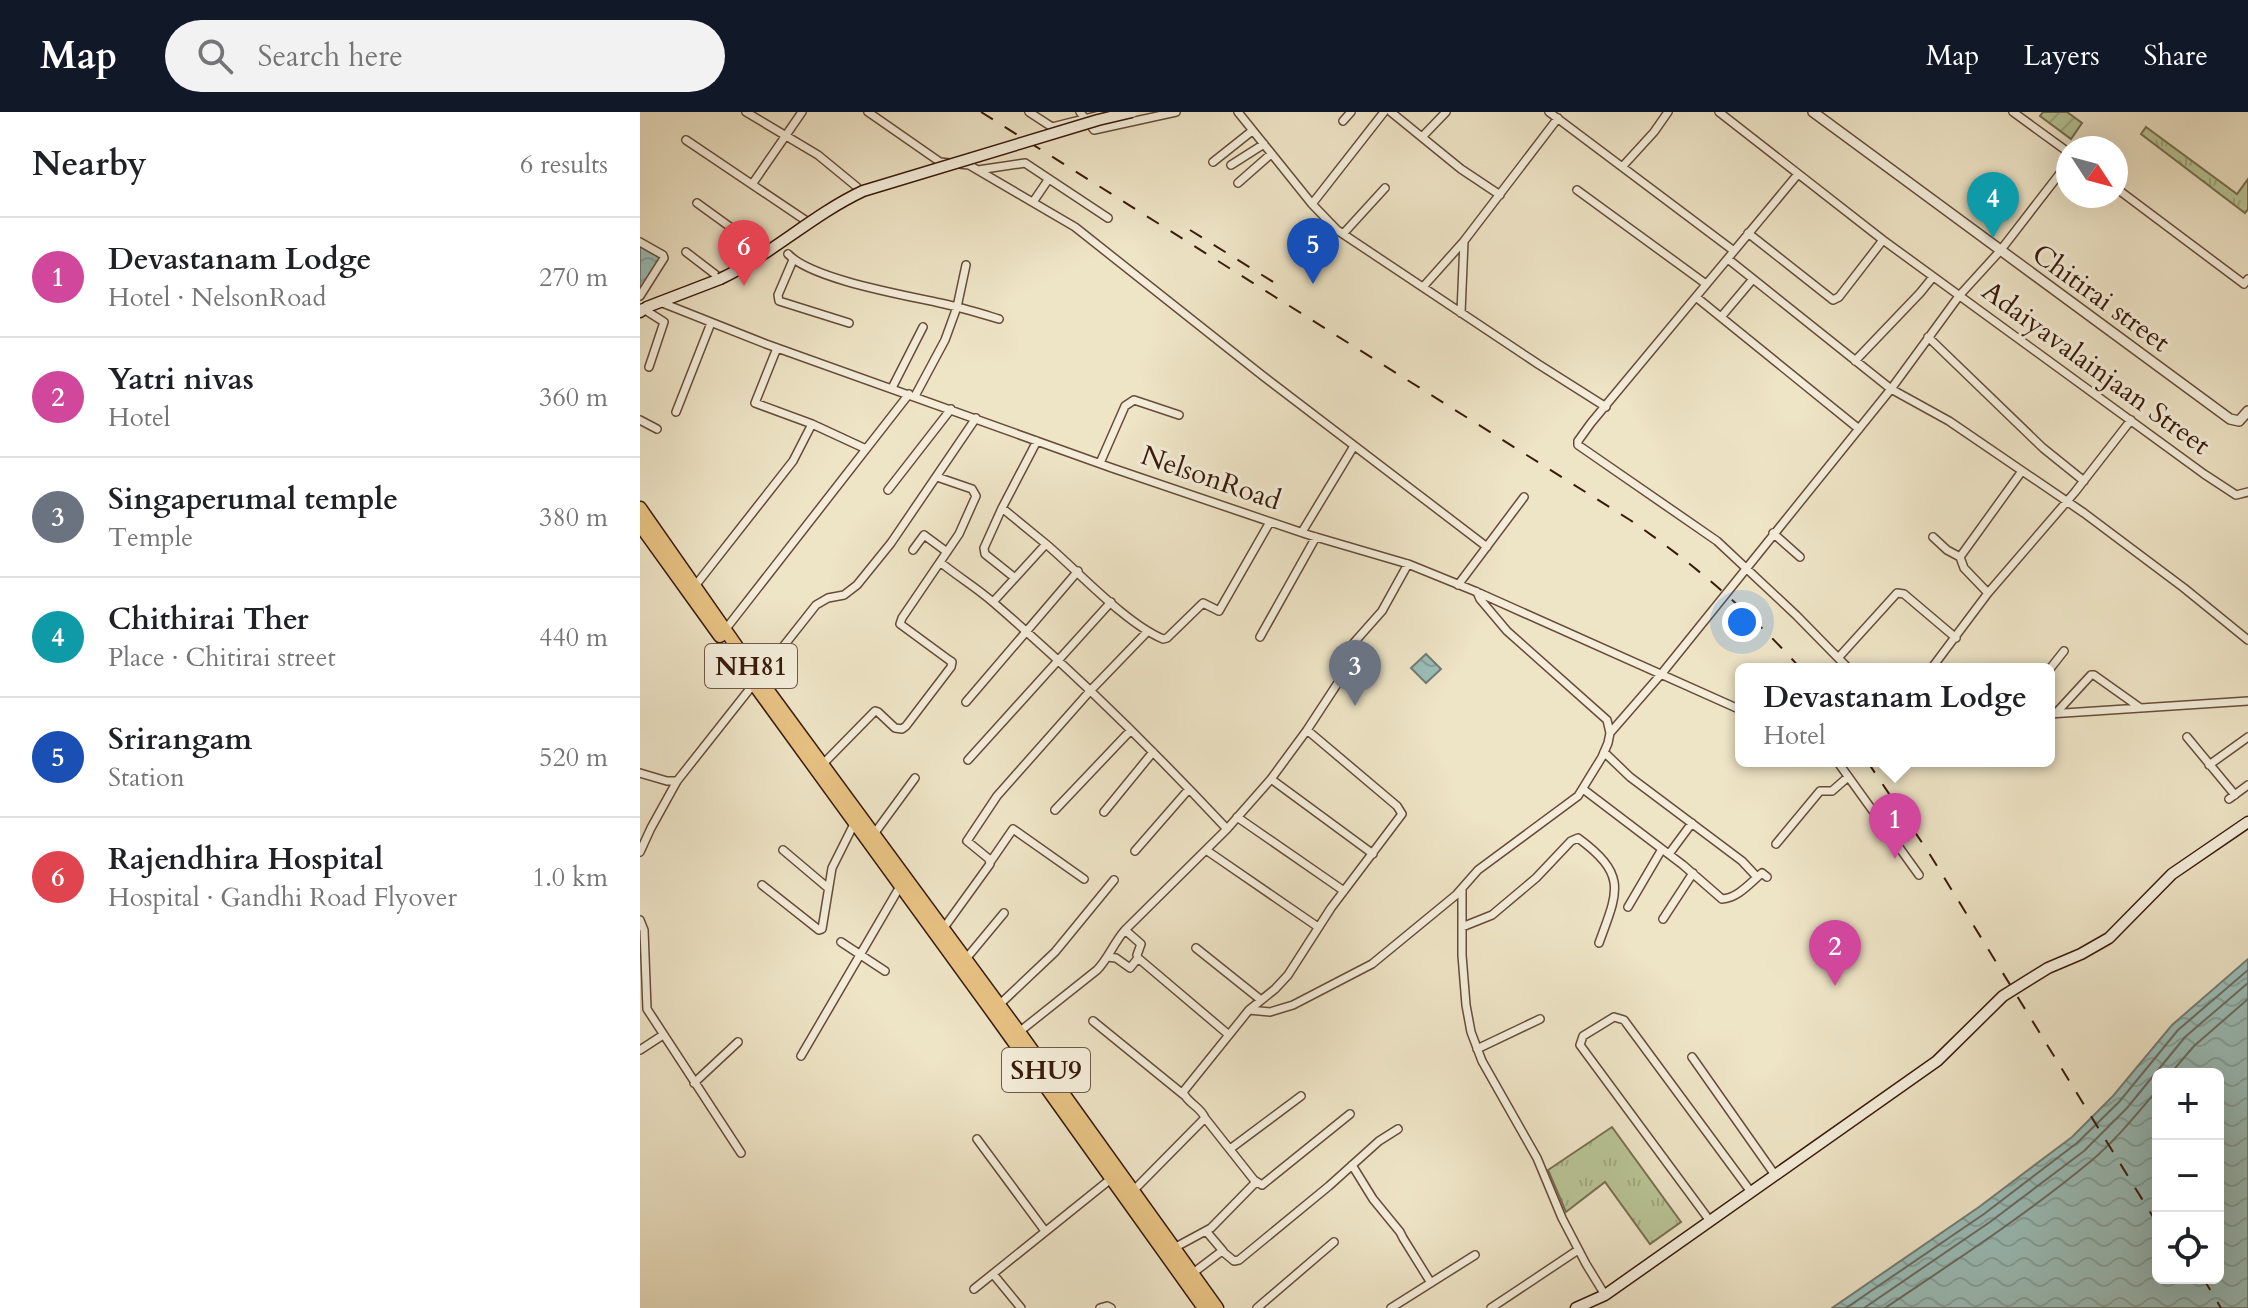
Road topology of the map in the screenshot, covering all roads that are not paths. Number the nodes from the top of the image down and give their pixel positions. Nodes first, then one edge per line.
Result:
1 (746, 112) edge
2 (802, 112) edge
3 (868, 112) edge
4 (1029, 112) edge
5 (1111, 112) edge
6 (1132, 112) edge
7 (1176, 112) edge
8 (1238, 112) edge
9 (1351, 112) edge
10 (1384, 112) edge
11 (1391, 112) edge
12 (1446, 112) edge
13 (1668, 112) edge
14 (1719, 112) edge
15 (1813, 112) edge
16 (2013, 112) edge
17 (1553, 114) edge
18 (1082, 115) edge
19 (1343, 121) dead end
20 (1252, 131) junction
21 (785, 136) junction
22 (1422, 137) junction
23 (686, 140) dead end
24 (2056, 143) edge
25 (1264, 144) junction
26 (1271, 154) junction
27 (1213, 162) dead end
28 (1231, 165) dead end
29 (1622, 167) junction
30 (978, 170) junction
31 (1798, 174) junction
32 (2056, 179) edge
33 (1048, 180) junction
34 (753, 183) junction
35 (1238, 183) dead end
36 (857, 187) dead end
37 (1385, 188) dead end
38 (1577, 190) dead end
39 (1500, 195) junction
40 (2128, 197) edge
41 (1033, 202) junction
42 (697, 203) dead end
43 (1312, 204) junction
44 (1108, 218) dead end
45 (805, 220) dead end
46 (1748, 233) junction
47 (1343, 234) junction
48 (1883, 240) junction
49 (1464, 241) junction
50 (640, 242) edge
51 (762, 250) dead end
52 (1734, 251) junction
53 (2000, 251) junction
54 (686, 252) dead end
55 (1728, 259) junction
56 (966, 265) dead end
57 (718, 277) junction
58 (1933, 277) junction
59 (1753, 279) junction
60 (2248, 279) edge
61 (1706, 284) junction
62 (1423, 287) junction
63 (640, 296) edge
64 (1959, 296) junction
65 (1696, 297) junction
66 (660, 302) junction
67 (957, 307) junction
68 (641, 309) edge
69 (1461, 313) junction
70 (1721, 317) junction
71 (999, 319) dead end
72 (711, 323) junction
73 (849, 323) dead end
74 (923, 327) dead end
75 (1928, 337) junction
76 (777, 348) junction
77 (1855, 361) junction
78 (649, 367) dead end
79 (892, 388) junction
80 (1891, 389) junction
81 (912, 395) junction
82 (1606, 407) junction
83 (951, 409) junction
84 (2248, 411) edge
85 (676, 412) dead end
86 (1179, 415) dead end
87 (976, 418) junction
88 (640, 420) edge
89 (2131, 420) junction
90 (812, 424) junction
91 (657, 429) dead end
92 (1859, 429) junction
93 (1037, 441) junction
94 (1354, 446) junction
95 (866, 449) junction
96 (1100, 463) junction
97 (2022, 471) junction
98 (937, 477) junction
99 (2084, 481) junction
100 (888, 490) dead end
101 (2248, 492) edge
102 (1524, 497) dead end
103 (2067, 501) junction
104 (640, 508) edge
105 (1002, 508) junction
106 (1270, 522) junction
107 (640, 525) edge
108 (1302, 532) junction
109 (1773, 533) junction
110 (1316, 537) junction
111 (1933, 537) dead end
112 (1046, 544) junction
113 (1487, 547) junction
114 (913, 550) dead end
115 (947, 552) junction
116 (1800, 557) dead end
117 (1960, 557) junction
118 (940, 562) junction
119 (1408, 564) junction
120 (1745, 568) junction
121 (1078, 571) junction
122 (1015, 578) junction
123 (1458, 585) junction
124 (695, 586) junction
125 (1477, 592) junction
126 (1988, 593) junction
127 (993, 602) junction
128 (1111, 602) junction
129 (725, 630) junction
130 (1027, 632) junction
131 (1147, 632) junction
132 (1260, 637) dead end
133 (1956, 638) junction
134 (2248, 640) edge
135 (2064, 651) dead end
136 (1839, 657) junction
137 (1059, 661) junction
138 (1844, 663) edge
139 (1936, 663) edge
140 (2055, 663) edge
141 (1661, 674) junction
142 (756, 680) junction
143 (1090, 691) junction
144 (2248, 701) edge
145 (966, 702) dead end
146 (1735, 707) edge
147 (2139, 708) junction
148 (2055, 711) edge
149 (2055, 713) edge
150 (1131, 730) junction
151 (1307, 730) junction
152 (1610, 733) junction
153 (2187, 737) dead end
154 (2248, 737) edge
155 (1153, 752) junction
156 (1604, 752) junction
157 (968, 760) dead end
158 (2209, 765) junction
159 (820, 767) junction
160 (1841, 767) edge
161 (640, 773) edge
162 (1848, 777) junction
163 (915, 778) dead end
164 (1271, 779) junction
165 (677, 781) junction
166 (2248, 785) edge
167 (1189, 789) junction
168 (1583, 789) junction
169 (1055, 810) dead end
170 (1104, 812) dead end
171 (1237, 817) junction
172 (2248, 822) edge
173 (1692, 823) junction
174 (863, 828) junction
175 (1227, 829) junction
176 (1776, 844) dead end
177 (783, 850) dead end
178 (1206, 850) junction
179 (1135, 851) dead end
180 (640, 852) edge
181 (1666, 852) junction
182 (1373, 854) junction
183 (991, 861) junction
184 (1693, 873) junction
185 (1919, 875) dead end
186 (1757, 877) junction
187 (1767, 877) dead end
188 (1084, 879) dead end
189 (1114, 880) dead end
190 (902, 882) junction
191 (762, 885) dead end
192 (828, 888) junction
193 (1462, 889) junction
194 (1344, 891) junction
195 (1628, 907) dead end
196 (1004, 913) dead end
197 (1663, 919) dead end
198 (640, 920) edge
199 (1318, 927) junction
200 (1462, 927) junction
201 (943, 929) junction
202 (1125, 930) junction
203 (841, 942) dead end
204 (1599, 943) dead end
205 (1196, 948) dead end
206 (859, 954) junction
207 (1107, 957) junction
208 (1138, 958) junction
209 (965, 960) junction
210 (885, 971) dead end
211 (1261, 1000) junction
212 (999, 1005) junction
213 (1249, 1010) junction
214 (1540, 1019) dead end
215 (1093, 1021) dead end
216 (1019, 1032) junction
217 (663, 1035) junction
218 (1229, 1035) junction
219 (738, 1042) dead end
220 (1477, 1049) junction
221 (640, 1050) edge
222 (801, 1056) dead end
223 (1692, 1057) dead end
224 (694, 1083) junction
225 (1184, 1095) junction
226 (1301, 1096) dead end
227 (1350, 1114) dead end
228 (1205, 1118) junction
229 (1398, 1129) dead end
230 (977, 1139) dead end
231 (1230, 1149) junction
232 (741, 1153) dead end
233 (1352, 1165) junction
234 (1775, 1175) junction
235 (1112, 1178) junction
236 (1256, 1182) junction
237 (1751, 1192) junction
238 (1130, 1194) junction
239 (1710, 1221) junction
240 (1045, 1231) junction
241 (1206, 1231) junction
242 (1334, 1242) dead end
243 (1174, 1248) junction
244 (1578, 1250) junction
245 (1223, 1251) junction
246 (1475, 1255) dead end
247 (1193, 1273) junction
248 (993, 1274) junction
249 (1431, 1283) junction
250 (974, 1289) dead end
251 (1605, 1295) junction
252 (1021, 1308) edge
253 (1100, 1308) edge
254 (1111, 1308) edge
255 (1204, 1308) edge
256 (1217, 1308) edge
257 (1257, 1308) edge
258 (1391, 1308) edge
259 (1491, 1308) edge
260 (1576, 1308) edge

1 - 21 street
2 - 21 street
3 - 30 street
4 - 18 street
5 - 18 street
6 - 57 main road, bridge
7 - 18 street
8 - 20 street
9 - 19 street
10 - 43 street
11 - 22 street
12 - 22 street
13 - 29 street
14 - 31 street, Adaiyavalainjaan Street
15 - 53 street, Chitirai street
16 - 24 street
17 - 29 street
17 - 39 street
20 - 25 street
20 - 27 street
21 - 34 street
21 - 36 street
22 - 39 street
23 - 34 street
25 - 26 street
25 - 28 street
26 - 35 street
26 - 43 street
29 - 52 street
30 - 33 street
30 - 41 street
31 - 46 street
31 - 48 street, Adaiyavalainjaan Street
32 - 53 street
33 - 41 street
33 - 44 street
34 - 45 street
37 - 47 street
38 - 61 street
39 - 49 street
40 - 60 street
41 - 94 street
42 - 51 street
43 - 47 street
46 - 48 street
46 - 52 street
47 - 62 street
48 - 58 street, Adaiyavalainjaan Street
49 - 62 street
49 - 69 street
50 - 63 street
52 - 55 street
53 - 64 street
53 - 84 street, Chitirai street
54 - 57 street
55 - 59 street
55 - 61 street
56 - 67 street
57 - 66 main road
58 - 64 street, Adaiyavalainjaan Street
58 - 77 street
59 - 70 street
59 - 77 street
61 - 65 street
62 - 69 street
64 - 75 street
64 - 89 street, Adaiyavalainjaan Street
65 - 70 street
65 - 82 street
66 - 68 main road
66 - 72 street, NelsonRoad
67 - 71 street
67 - 73 street
67 - 81 street
68 - 78 street
69 - 82 street
70 - 92 street
72 - 76 street, NelsonRoad
72 - 85 street
74 - 79 street
75 - 80 street
75 - 99 street
76 - 79 street, NelsonRoad
76 - 90 street
77 - 80 street
79 - 81 street, NelsonRoad
80 - 92 street
80 - 97 street
81 - 83 street, NelsonRoad
81 - 95 street
82 - 120 street
83 - 87 street, NelsonRoad
83 - 100 street
86 - 96 street
87 - 93 street, NelsonRoad
87 - 98 street
88 - 91 street
89 - 99 street
89 - 101 street, Adaiyavalainjaan Street
90 - 95 street
90 - 124 street
92 - 109 street
93 - 96 street, NelsonRoad
93 - 105 street
94 - 108 street
94 - 113 street
95 - 129 street
96 - 106 street, NelsonRoad
97 - 103 street
97 - 117 street
98 - 115 street
98 - 142 street
99 - 103 street
102 - 113 street
103 - 126 street
103 - 134 street
104 - 124 highway, NH81
105 - 112 street
105 - 122 street
106 - 108 street, NelsonRoad
106 - 131 street
107 - 142 highway
108 - 110 street, NelsonRoad
109 - 116 street
109 - 120 street
110 - 119 street, NelsonRoad
110 - 132 street
111 - 117 street
112 - 121 street
112 - 122 street
113 - 123 street
114 - 115 street
115 - 118 street
117 - 126 street
118 - 127 street
118 - 159 street
119 - 123 street, NelsonRoad
119 - 151 street
120 - 136 street
120 - 141 street
121 - 128 street
121 - 130 street
122 - 127 street
123 - 125 street, NelsonRoad
124 - 129 highway, NH81
125 - 141 street, NelsonRoad
125 - 152 street
126 - 133 street
127 - 130 street
128 - 131 street
128 - 137 street
129 - 142 highway, NH81
130 - 137 street
130 - 145 street
131 - 143 street
133 - 136 street
133 - 139 street
135 - 140 street
136 - 138 street
137 - 143 street
137 - 157 street
141 - 146 street, NelsonRoad
141 - 152 street
142 - 159 highway, NH81
142 - 165 street
143 - 150 street
143 - 183 street
144 - 147 street
147 - 148 street
147 - 149 street
150 - 155 street
150 - 169 street
151 - 164 street
151 - 182 street
152 - 156 street
153 - 158 street
154 - 158 street
155 - 167 street
155 - 170 street
156 - 168 street
156 - 173 street
158 - 166 street
159 - 174 highway, NH81
160 - 162 street
161 - 165 street
162 - 176 street
162 - 185 street
163 - 174 street
164 - 171 street
164 - 182 street
165 - 180 street
167 - 175 street
167 - 179 street
168 - 181 street
168 - 193 street
171 - 175 street
171 - 194 street
172 - 234 main road
173 - 181 street
173 - 186 street
174 - 190 highway, SHU9
174 - 192 street
175 - 178 street
177 - 192 street
178 - 199 street
178 - 202 street
181 - 184 street
181 - 195 street
182 - 194 street
183 - 188 street
183 - 201 street
184 - 186 street
184 - 197 street
186 - 187 street
189 - 212 street
190 - 201 highway, SHU9
190 - 206 street
190 - 235 highway, SHU9
191 - 192 street
193 - 200 street
193 - 213 street
194 - 199 street
196 - 209 street
198 - 217 street
199 - 211 street
200 - 204 street
200 - 220 street
201 - 209 highway, SHU9
202 - 207 street
202 - 208 street
203 - 206 street
205 - 211 street
206 - 210 street
206 - 222 street
207 - 208 street
207 - 216 street
208 - 218 street
209 - 212 highway, SHU9
211 - 213 street
212 - 216 highway, SHU9
213 - 218 street
214 - 220 street
215 - 225 street
216 - 238 highway, SHU9
217 - 221 street
217 - 224 street
218 - 225 street
219 - 224 street
220 - 244 street
223 - 234 street
224 - 232 street
225 - 228 street
226 - 231 street
227 - 236 street
228 - 231 street
228 - 238 street
229 - 233 street
230 - 240 street
231 - 236 street
233 - 245 street
233 - 249 street
234 - 237 main road
235 - 238 highway, SHU9
235 - 240 street
236 - 241 street
237 - 239 main road
237 - 239 street
238 - 243 highway, SHU9
238 - 255 highway, SHU9
239 - 251 main road
240 - 248 street
241 - 243 street
241 - 245 street
242 - 257 street
243 - 247 highway, SHU9
244 - 251 street
244 - 259 street
245 - 247 street
246 - 249 street
247 - 256 highway, SHU9
248 - 250 street
248 - 252 street
249 - 258 street
251 - 260 main road
253 - 254 street

